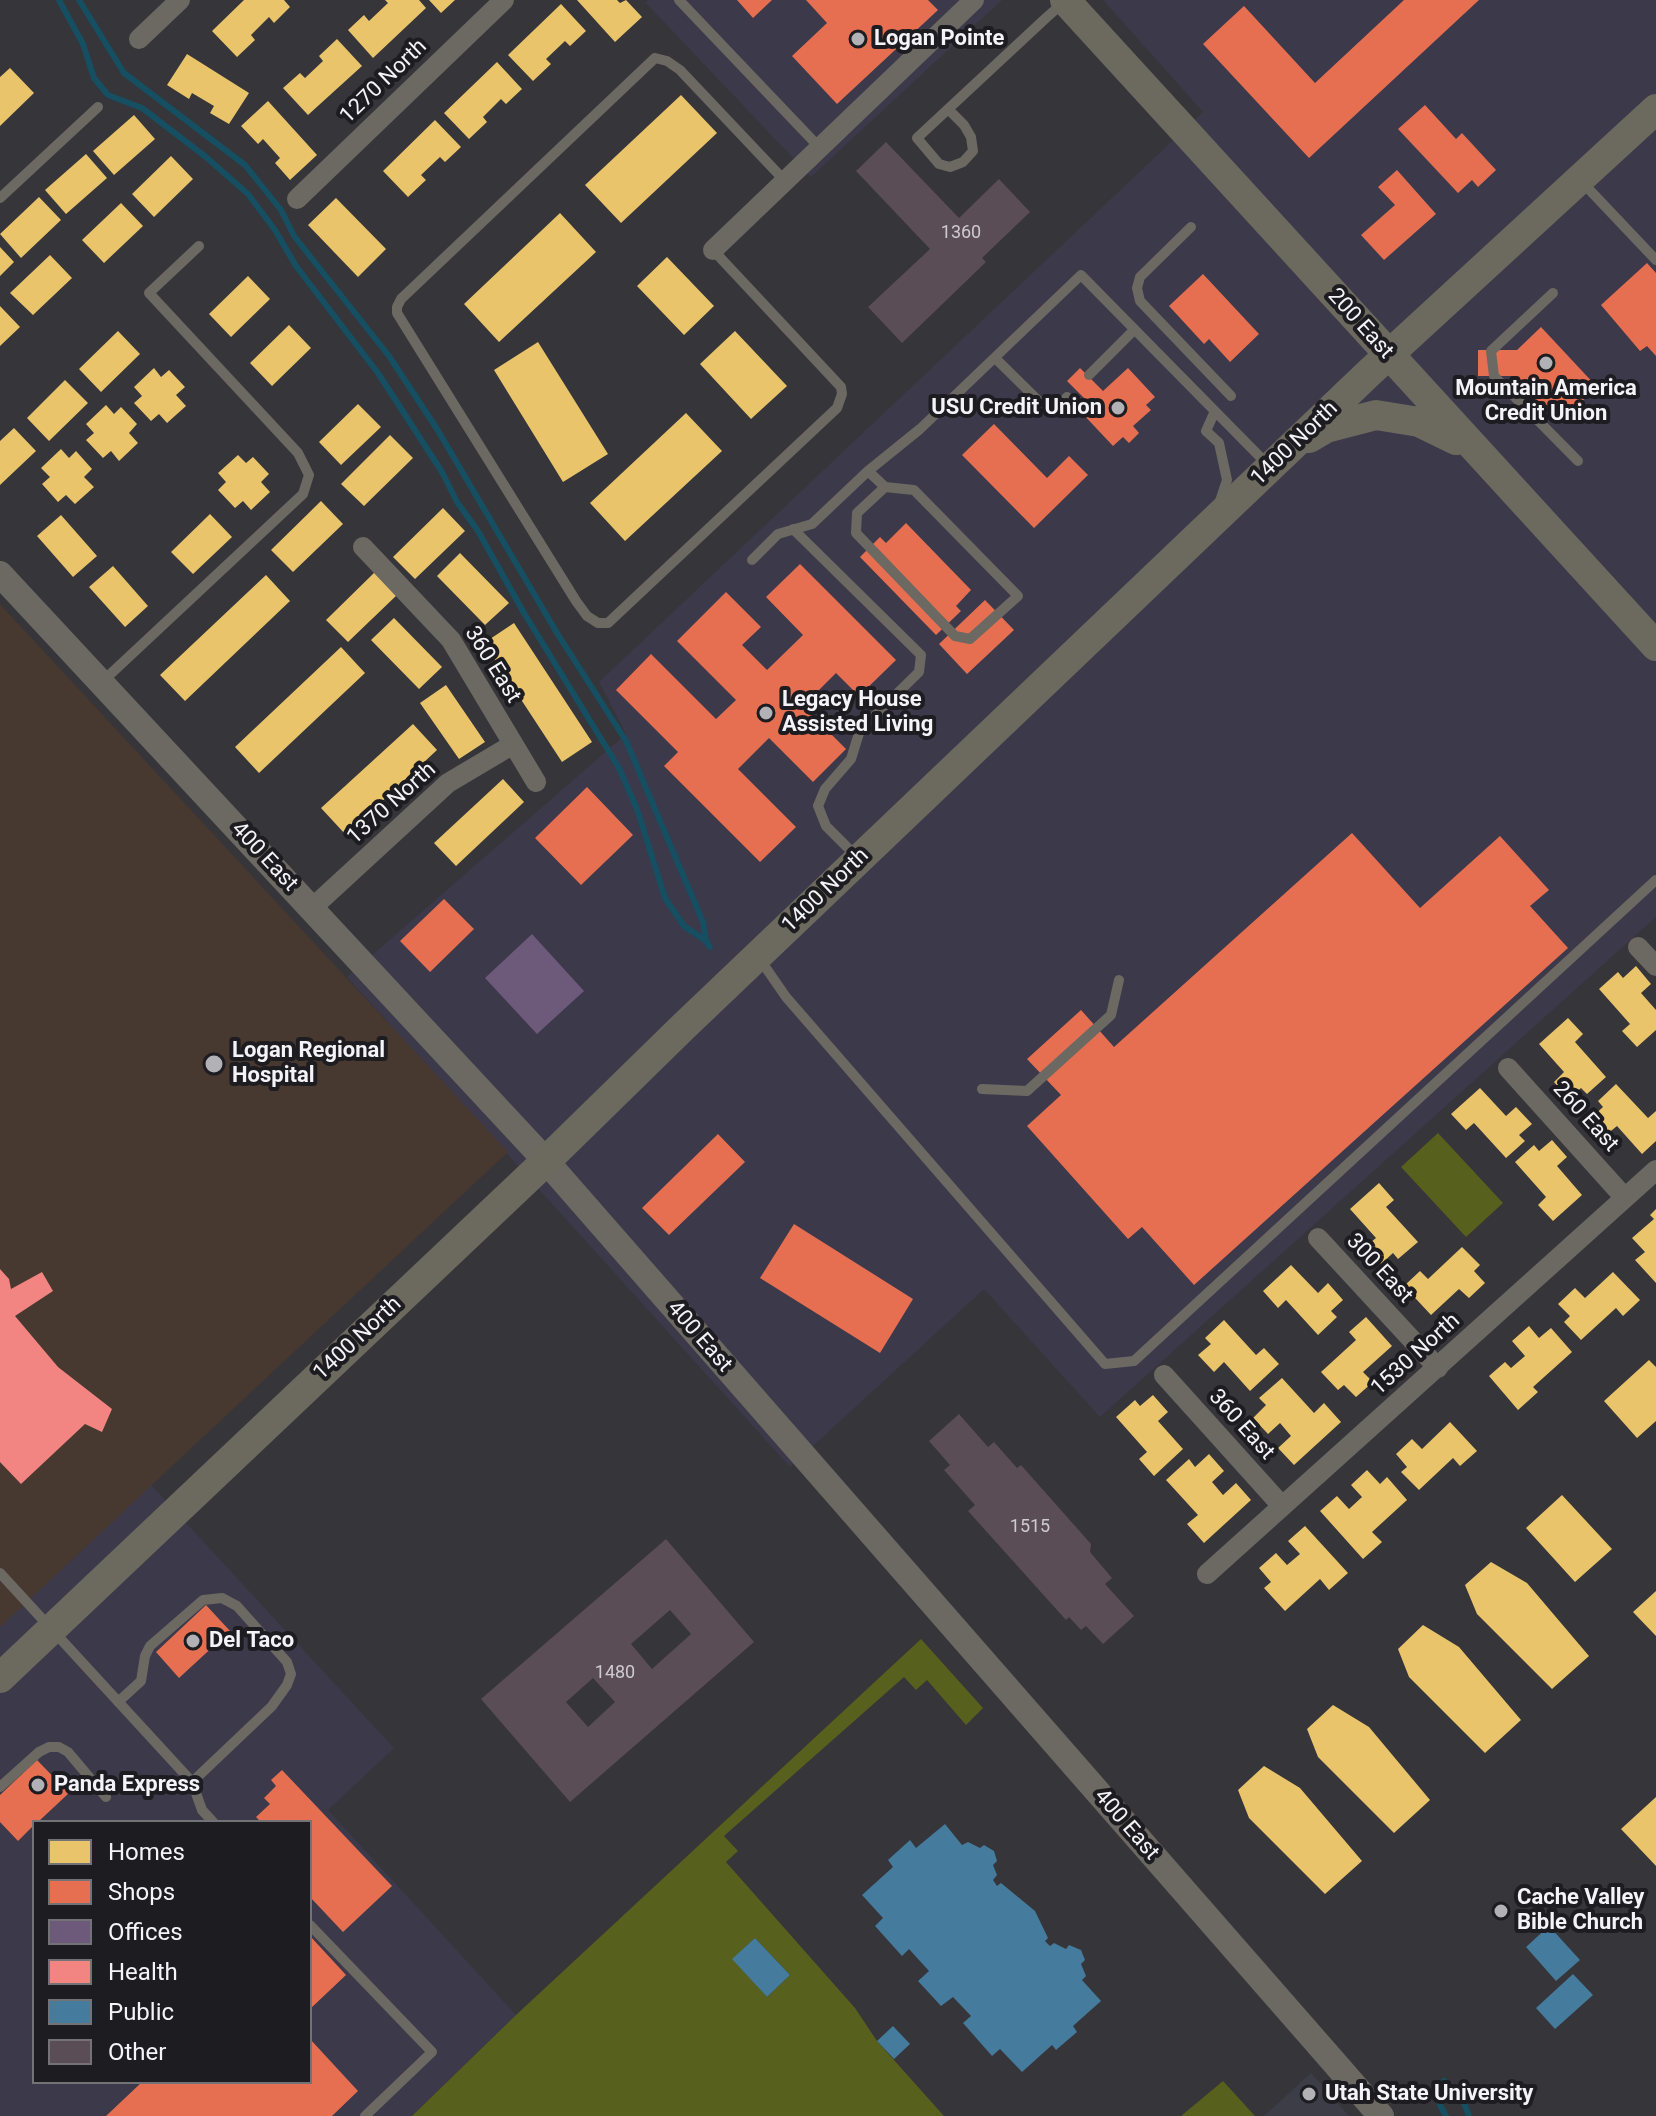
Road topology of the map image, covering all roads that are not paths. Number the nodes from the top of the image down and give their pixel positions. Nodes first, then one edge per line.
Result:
1 (180, 0) edge
2 (504, 0) edge
3 (679, 0) edge
4 (974, 0) edge
5 (1065, 1) edge
6 (139, 39) dead end
7 (98, 107) dead end
8 (948, 109) junction
9 (1656, 109) edge
10 (820, 148) junction
11 (1579, 180) junction
12 (785, 181) junction
13 (0, 198) edge
14 (297, 199) dead end
15 (1191, 227) dead end
16 (199, 246) dead end
17 (713, 250) joint
18 (1656, 260) edge
19 (1553, 293) dead end
20 (1134, 330) junction
21 (1388, 355) junction
22 (995, 358) junction
23 (1089, 375) dead end
24 (1231, 396) dead end
25 (1067, 397) dead end
26 (1215, 411) junction
27 (1474, 449) junction
28 (1278, 459) junction
29 (1578, 461) dead end
30 (868, 471) junction
31 (885, 487) junction
32 (1213, 522) junction
33 (793, 529) junction
34 (363, 547) dead end
35 (752, 560) dead end
36 (0, 574) edge
37 (1656, 646) edge
38 (102, 682) junction
39 (512, 745) junction
40 (536, 782) dead end
41 (859, 859) junction
42 (1656, 880) edge
43 (311, 909) junction
44 (1638, 947) dead end
45 (758, 956) junction
46 (1656, 966) edge
47 (1119, 980) dead end
48 (1508, 1068) dead end
49 (982, 1089) dead end
50 (546, 1161) junction
51 (1656, 1170) edge
52 (1625, 1198) junction
53 (1318, 1238) dead end
54 (1438, 1368) junction
55 (1164, 1375) dead end
56 (1282, 1506) junction
57 (0, 1573) edge
58 (1207, 1574) dead end
59 (53, 1628) junction
60 (0, 1678) edge
61 (118, 1702) junction
62 (192, 1782) junction
63 (0, 1787) edge
64 (106, 1797) dead end
65 (211, 1820) edge
66 (312, 1927) edge
67 (365, 2116) edge
68 (1381, 2116) edge

1 - 6 street
2 - 14 street, 1270 North
3 - 10 lane
4 - 10 street
5 - 8 lane
5 - 21 main road, 200 East
7 - 13 lane
8 - 8 lane
9 - 11 main road, 1400 North
10 - 12 street
11 - 18 lane
11 - 21 main road, 1400 North
12 - 17 street
12 - 17 lane
15 - 24 lane
16 - 38 lane
19 - 29 lane
20 - 22 lane
20 - 23 lane
20 - 26 lane
21 - 27 main road, 200 East
21 - 28 main road, 1400 North
22 - 25 lane
22 - 30 lane
26 - 28 lane
26 - 32 lane
27 - 28 main road
27 - 37 main road, 200 East
28 - 32 main road, 1400 North
30 - 31 lane
30 - 33 lane
31 - 31 lane
32 - 41 main road, 1400 North
33 - 35 lane
33 - 41 lane
34 - 39 street, 360 East
36 - 38 street, 400 East
38 - 43 street, 400 East
39 - 40 street, 360 East
39 - 43 street, 1370 North
41 - 45 main road, 1400 North
42 - 45 lane
43 - 50 street, 400 East
44 - 46 street
45 - 50 main road, 1400 North
47 - 49 lane
48 - 52 street, 260 East
50 - 59 main road, 1400 North
50 - 68 street, 400 East
51 - 52 street, 1530 North
52 - 54 street, 1530 North
53 - 54 street, 300 East
54 - 56 street, 1530 North
55 - 56 street, 360 East
56 - 58 street, 1530 North
57 - 59 lane
59 - 60 main road, 1400 North
59 - 61 lane
61 - 62 lane
61 - 62 lane
62 - 65 lane
63 - 64 lane
66 - 67 lane

